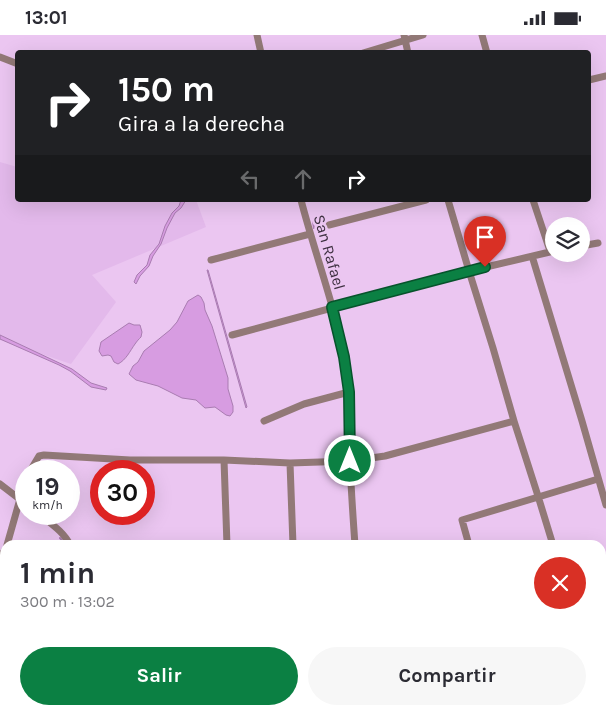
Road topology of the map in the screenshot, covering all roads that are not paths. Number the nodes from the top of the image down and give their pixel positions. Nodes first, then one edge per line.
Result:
1 (257, 35) edge
2 (423, 35) edge
3 (482, 35) edge
4 (404, 37) edge
5 (260, 50) edge
6 (370, 50) edge
7 (407, 50) edge
8 (486, 50) edge
9 (0, 57) edge
10 (15, 63) edge
11 (606, 75) edge
12 (591, 79) edge
13 (302, 202) edge
14 (418, 202) edge
15 (449, 202) edge
16 (534, 202) edge
17 (329, 225) dead end
18 (545, 232) edge
19 (310, 234) junction
20 (598, 243) dead end
21 (590, 244) edge
22 (545, 253) edge
23 (532, 256) junction
24 (210, 260) dead end
25 (469, 271) junction
26 (332, 307) junction
27 (232, 335) dead end
28 (349, 392) junction
29 (264, 421) dead end
30 (514, 421) junction
31 (37, 460) edge
32 (224, 461) junction
33 (350, 461) junction
34 (290, 463) junction
35 (606, 474) edge
36 (598, 477) junction
37 (0, 484) edge
38 (15, 495) edge
39 (538, 496) junction
40 (606, 505) edge
41 (15, 517) edge
42 (52, 525) edge
43 (8, 540) edge
44 (67, 540) edge
45 (227, 540) edge
46 (294, 540) edge
47 (354, 540) edge
48 (468, 540) edge
49 (551, 540) edge

1 - 5 street
2 - 4 street
3 - 8 street
4 - 6 street
4 - 7 street
9 - 10 street
11 - 12 street
13 - 19 street, San Rafael
14 - 17 street
15 - 25 street
16 - 18 street
19 - 24 street
19 - 26 street, San Rafael
20 - 21 street
22 - 23 street
23 - 25 street
23 - 36 street
25 - 26 street
25 - 30 street
26 - 27 street
26 - 28 street, San Rafael
28 - 29 street
28 - 33 street, San Rafael
30 - 33 street
30 - 39 street
31 - 32 street
32 - 34 street
32 - 45 street
33 - 34 street
33 - 47 street, San Rafael
34 - 46 street
35 - 36 street
36 - 39 street
36 - 40 street
37 - 38 street
39 - 48 street
39 - 49 street
41 - 43 street
42 - 44 street

